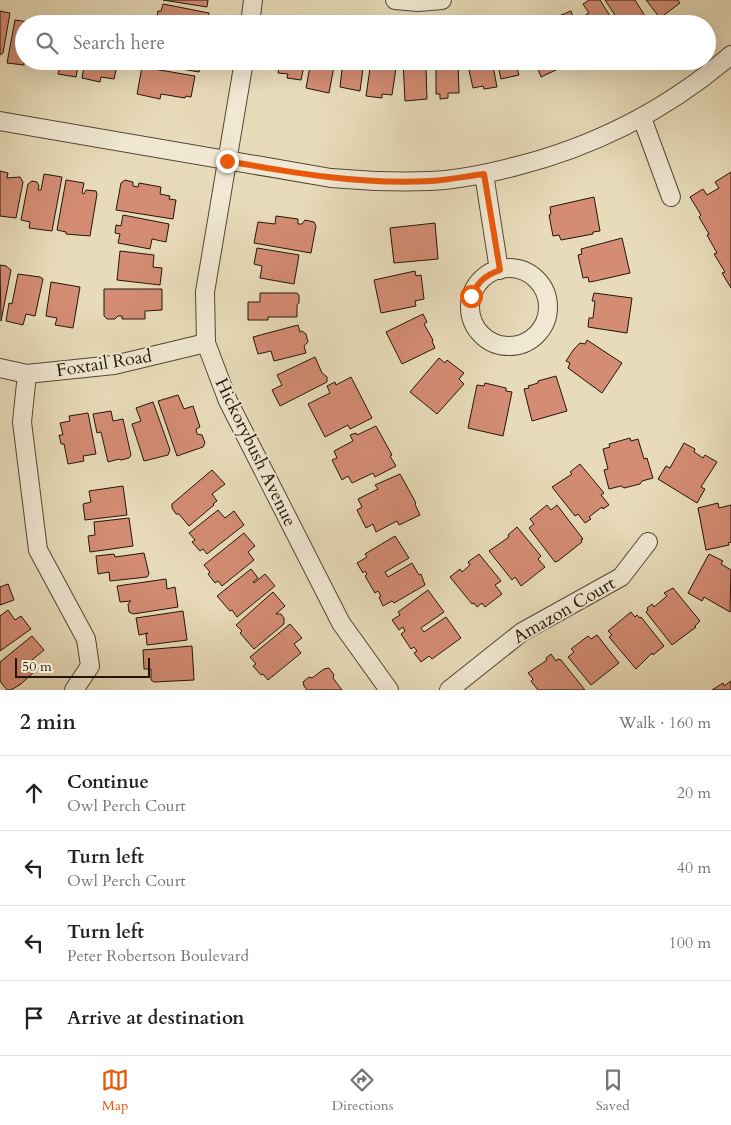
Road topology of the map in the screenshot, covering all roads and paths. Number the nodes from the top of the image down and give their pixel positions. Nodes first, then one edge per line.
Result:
1 (253, 0) edge
2 (395, 0) edge
3 (442, 0) edge
4 (251, 15) edge
5 (731, 55) edge
6 (716, 67) edge
7 (242, 70) edge
8 (713, 70) edge
9 (642, 118) junction
10 (0, 121) edge
11 (227, 161) junction
12 (484, 174) junction
13 (671, 197) dead end
14 (500, 270) junction
15 (206, 343) junction
16 (0, 368) edge
17 (28, 374) junction
18 (648, 542) dead end
19 (74, 690) edge
20 (389, 690) edge
21 (448, 690) edge

1 - 4 street
2 - 3 street
5 - 6 street
7 - 11 street, Hickorybush Avenue
8 - 9 street
9 - 12 street
9 - 13 street
10 - 11 street
11 - 12 street
11 - 15 street, Hickorybush Avenue
12 - 14 street
14 - 14 street
15 - 17 street, Foxtail Road
15 - 20 street, Hickorybush Avenue
16 - 17 street, Foxtail Road
17 - 19 street
18 - 21 street, Amazon Court

